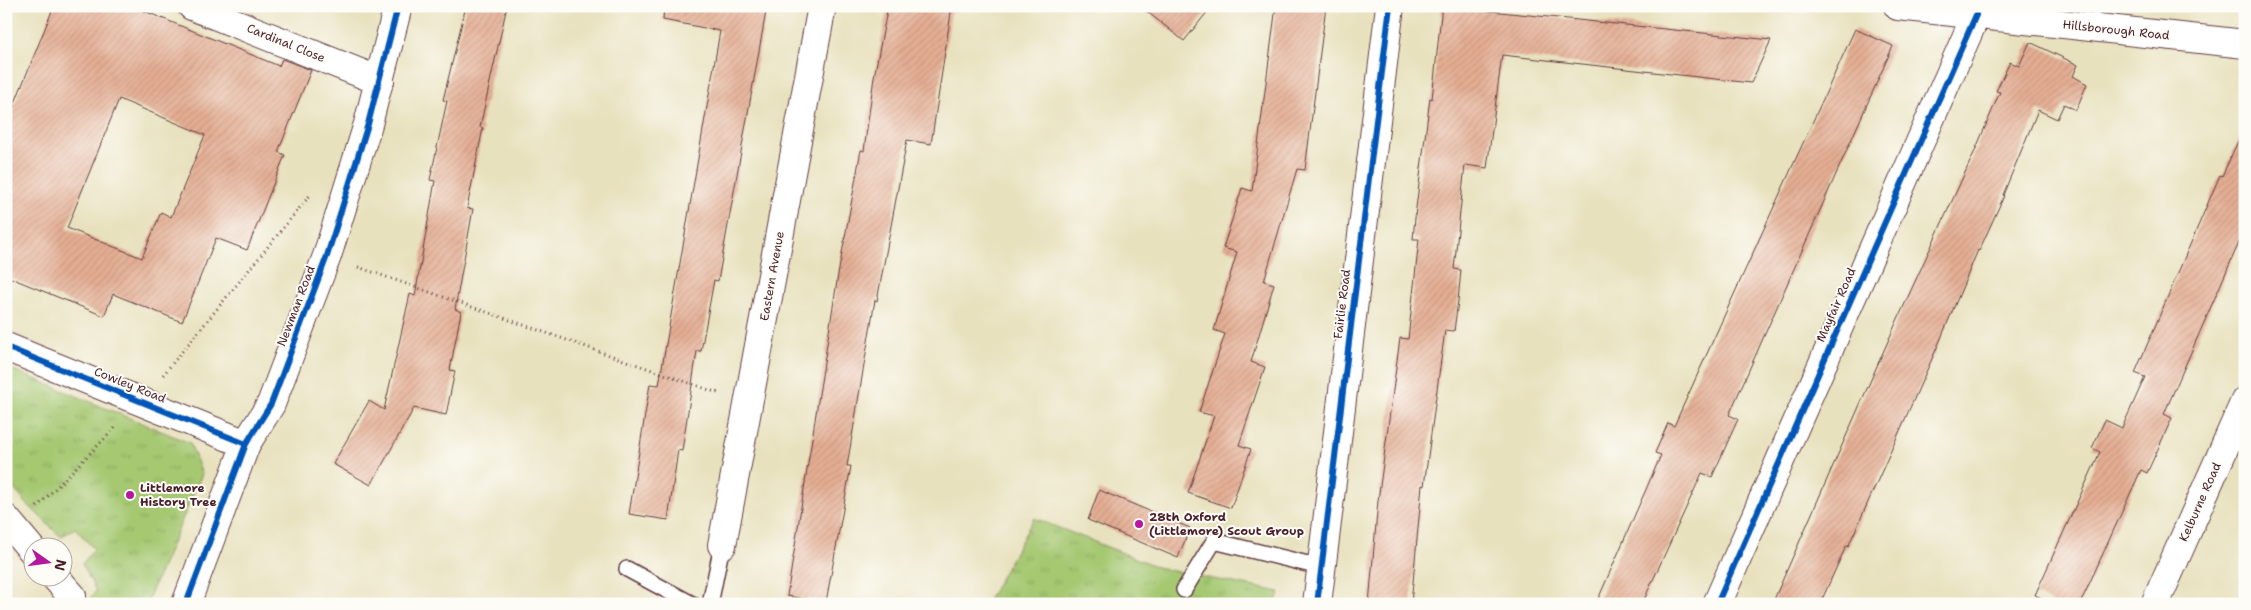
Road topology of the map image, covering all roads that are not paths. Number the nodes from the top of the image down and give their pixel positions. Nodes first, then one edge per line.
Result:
1 (192, 6) edge
2 (398, 6) edge
3 (822, 6) edge
4 (1390, 6) edge
5 (1898, 6) edge
6 (1976, 15) junction
7 (2245, 44) edge
8 (380, 81) junction
9 (6, 347) edge
10 (2245, 401) edge
11 (246, 444) junction
12 (11, 524) edge
13 (22, 538) edge
14 (722, 545) joint
15 (1320, 567) junction
16 (627, 569) dead end
17 (1184, 590) dead end
18 (186, 604) edge
19 (692, 604) edge
20 (710, 604) edge
21 (1317, 604) edge
22 (1717, 604) edge
23 (2155, 604) edge

1 - 8 street, Cardinal Close
2 - 8 street, Newman Road
3 - 14 street, Eastern Avenue
4 - 15 street, Fairlie Road
5 - 6 street, Hillsborough Road
6 - 7 street, Hillsborough Road
6 - 22 street, Mayfair Road
8 - 11 street, Newman Road
9 - 11 street, Cowley Road
10 - 23 street, Kelburne Road
11 - 18 street, Newman Road
12 - 13 street
14 - 20 lane
15 - 17 lane
15 - 21 street, Fairlie Road
16 - 19 lane

